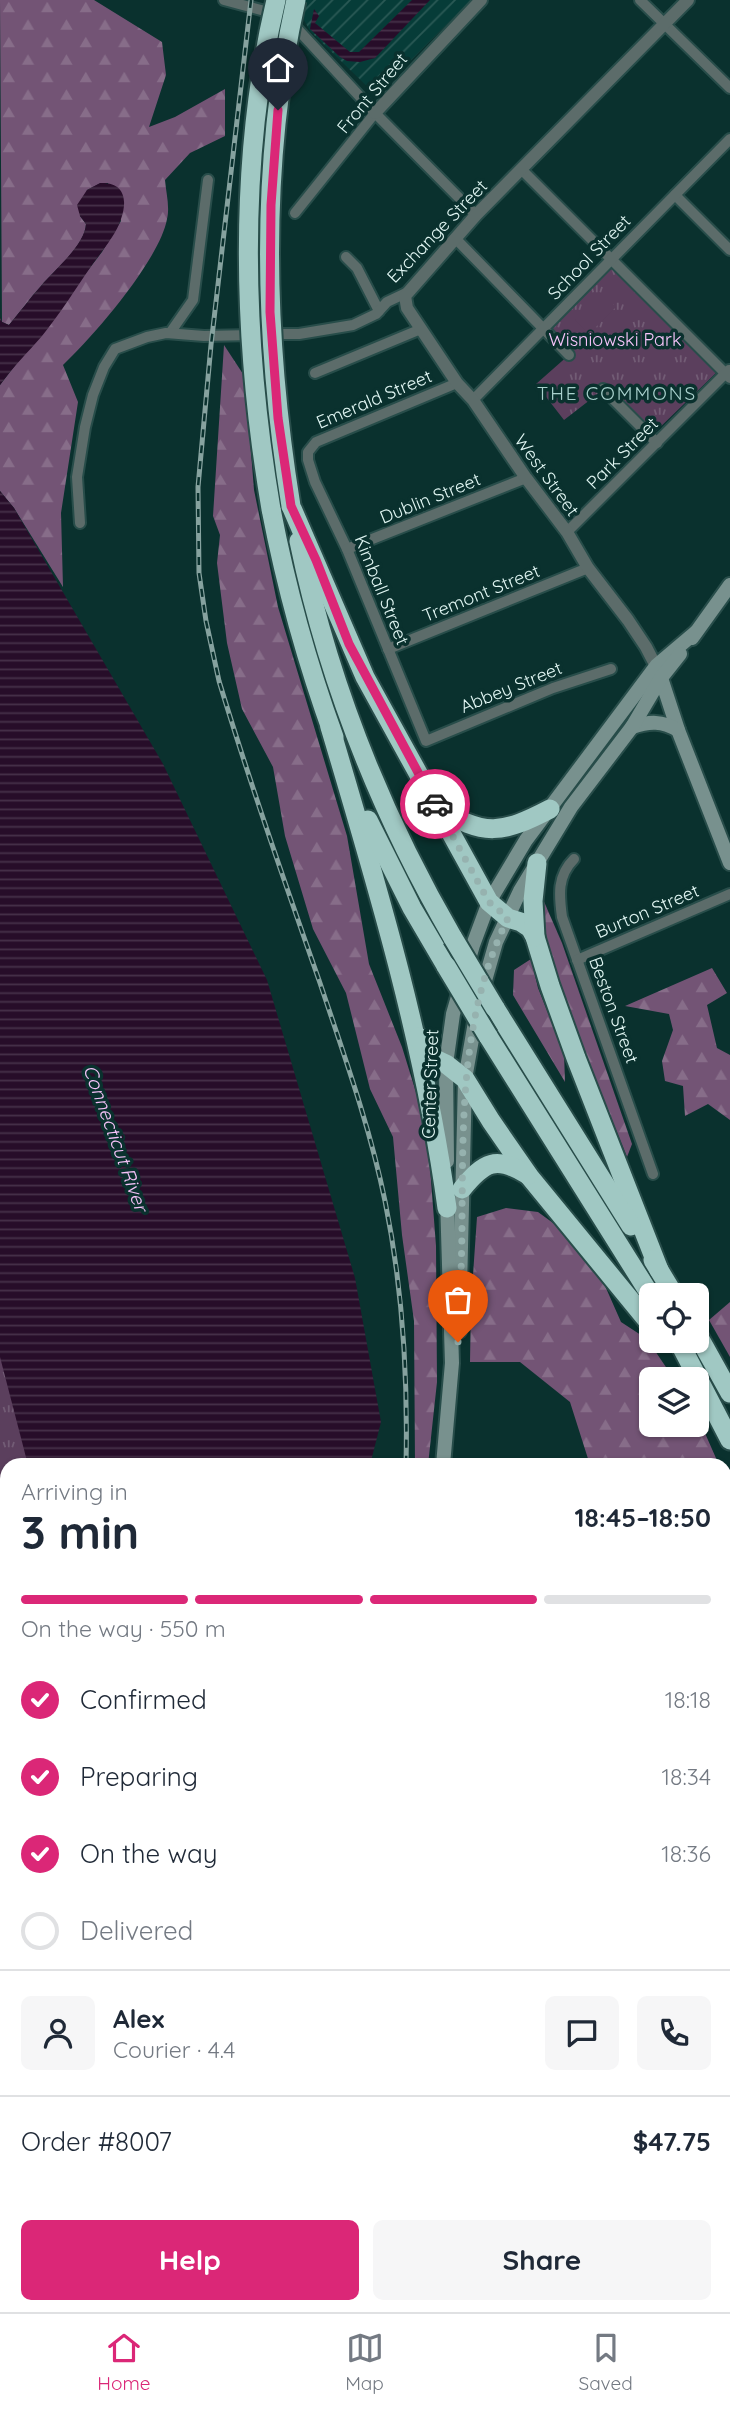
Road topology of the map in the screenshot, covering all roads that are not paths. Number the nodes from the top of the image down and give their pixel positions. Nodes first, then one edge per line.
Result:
1 (224, 0) edge
2 (276, 0) edge
3 (296, 0) edge
4 (481, 0) edge
5 (640, 0) edge
6 (688, 0) edge
7 (664, 24) junction
8 (730, 88) edge
9 (375, 113) junction
10 (730, 139) edge
11 (522, 170) junction
12 (208, 180) dead end
13 (675, 195) junction
14 (295, 213) dead end
15 (476, 215) junction
16 (455, 238) junction
17 (730, 250) edge
18 (346, 257) dead end
19 (611, 260) junction
20 (406, 293) junction
21 (379, 311) junction
22 (421, 329) junction
23 (543, 329) junction
24 (170, 333) junction
25 (569, 355) dead end
26 (315, 373) dead end
27 (728, 374) edge
28 (457, 383) junction
29 (603, 389) dead end
30 (473, 400) junction
31 (657, 443) junction
32 (308, 452) joint
33 (526, 478) junction
34 (291, 506) junction
35 (80, 523) dead end
36 (567, 532) junction
37 (347, 549) junction
38 (588, 568) junction
39 (728, 591) edge
40 (388, 649) junction
41 (611, 669) dead end
42 (659, 672) junction
43 (330, 727) junction
44 (632, 727) junction
45 (678, 730) junction
46 (426, 741) joint
47 (435, 804) junction
48 (550, 808) junction
49 (574, 859) dead end
50 (537, 863) junction
51 (730, 863) edge
52 (730, 894) edge
53 (489, 902) junction
54 (508, 918) junction
55 (535, 937) junction
56 (578, 960) junction
57 (412, 1027) junction
58 (446, 1064) junction
59 (465, 1079) junction
60 (653, 1174) dead end
61 (529, 1176) junction
62 (462, 1189) junction
63 (447, 1208) junction
64 (659, 1269) junction
65 (643, 1283) edge
66 (667, 1283) edge
67 (639, 1310) edge
68 (685, 1353) edge
69 (708, 1353) edge
70 (453, 1363) junction
71 (730, 1393) edge
72 (709, 1409) edge
73 (730, 1440) edge
74 (444, 1458) edge

1 - 9 street
2 - 43 highway, bridge
3 - 34 highway, bridge
4 - 9 street, Front Street
5 - 7 street
6 - 7 street, Exchange Street
7 - 8 street
7 - 11 street, Exchange Street
9 - 14 street, Front Street
9 - 15 street
10 - 13 street, School Street
11 - 15 street, Exchange Street
11 - 19 street
12 - 24 street
13 - 17 street
13 - 19 street, School Street
15 - 16 street, Exchange Street
16 - 20 street, Exchange Street
16 - 23 street
18 - 21 street
19 - 23 street, School Street
19 - 27 street
20 - 21 street, Exchange Street
20 - 22 street, West Street
21 - 24 street, Exchange Street
22 - 26 street
22 - 28 street, West Street
23 - 25 street
23 - 30 street, School Street
24 - 35 street, Exchange Street
27 - 31 street, Park Street
28 - 30 street, West Street
28 - 32 street, Emerald Street
29 - 31 street
30 - 33 street, West Street
31 - 36 street, Park Street
32 - 37 street, Kimball Street
33 - 36 street, West Street
33 - 37 street, Dublin Street
34 - 47 highway
34 - 64 highway, bridge
36 - 38 street, West Street
37 - 40 street, Kimball Street
38 - 40 street, Tremont Street
38 - 42 street, West Street
39 - 42 main road, Center Street
40 - 46 street, Kimball Street
41 - 46 street, Abbey Street
42 - 44 main road, Center Street
42 - 45 main road
42 - 48 main road, Center Street
43 - 57 highway
43 - 65 highway, bridge
44 - 45 main road
44 - 50 main road, Center Street
45 - 51 main road
47 - 48 highway
47 - 53 highway
48 - 53 main road, Center Street
49 - 56 street, Beston Street
50 - 54 main road, Center Street
50 - 55 highway
52 - 56 street, Burton Street
53 - 54 highway
53 - 58 main road, Center Street
54 - 55 highway
54 - 59 main road, Center Street
55 - 64 highway
56 - 60 street, Beston Street
57 - 58 highway
57 - 63 highway
58 - 59 highway
58 - 63 main road, Center Street
59 - 61 highway
59 - 62 main road, Center Street
61 - 62 highway
61 - 67 highway
62 - 70 main road, Center Street
63 - 70 main road, Center Street
64 - 66 highway
68 - 73 highway
69 - 71 highway
70 - 74 main road, Center Street
72 - 73 highway

